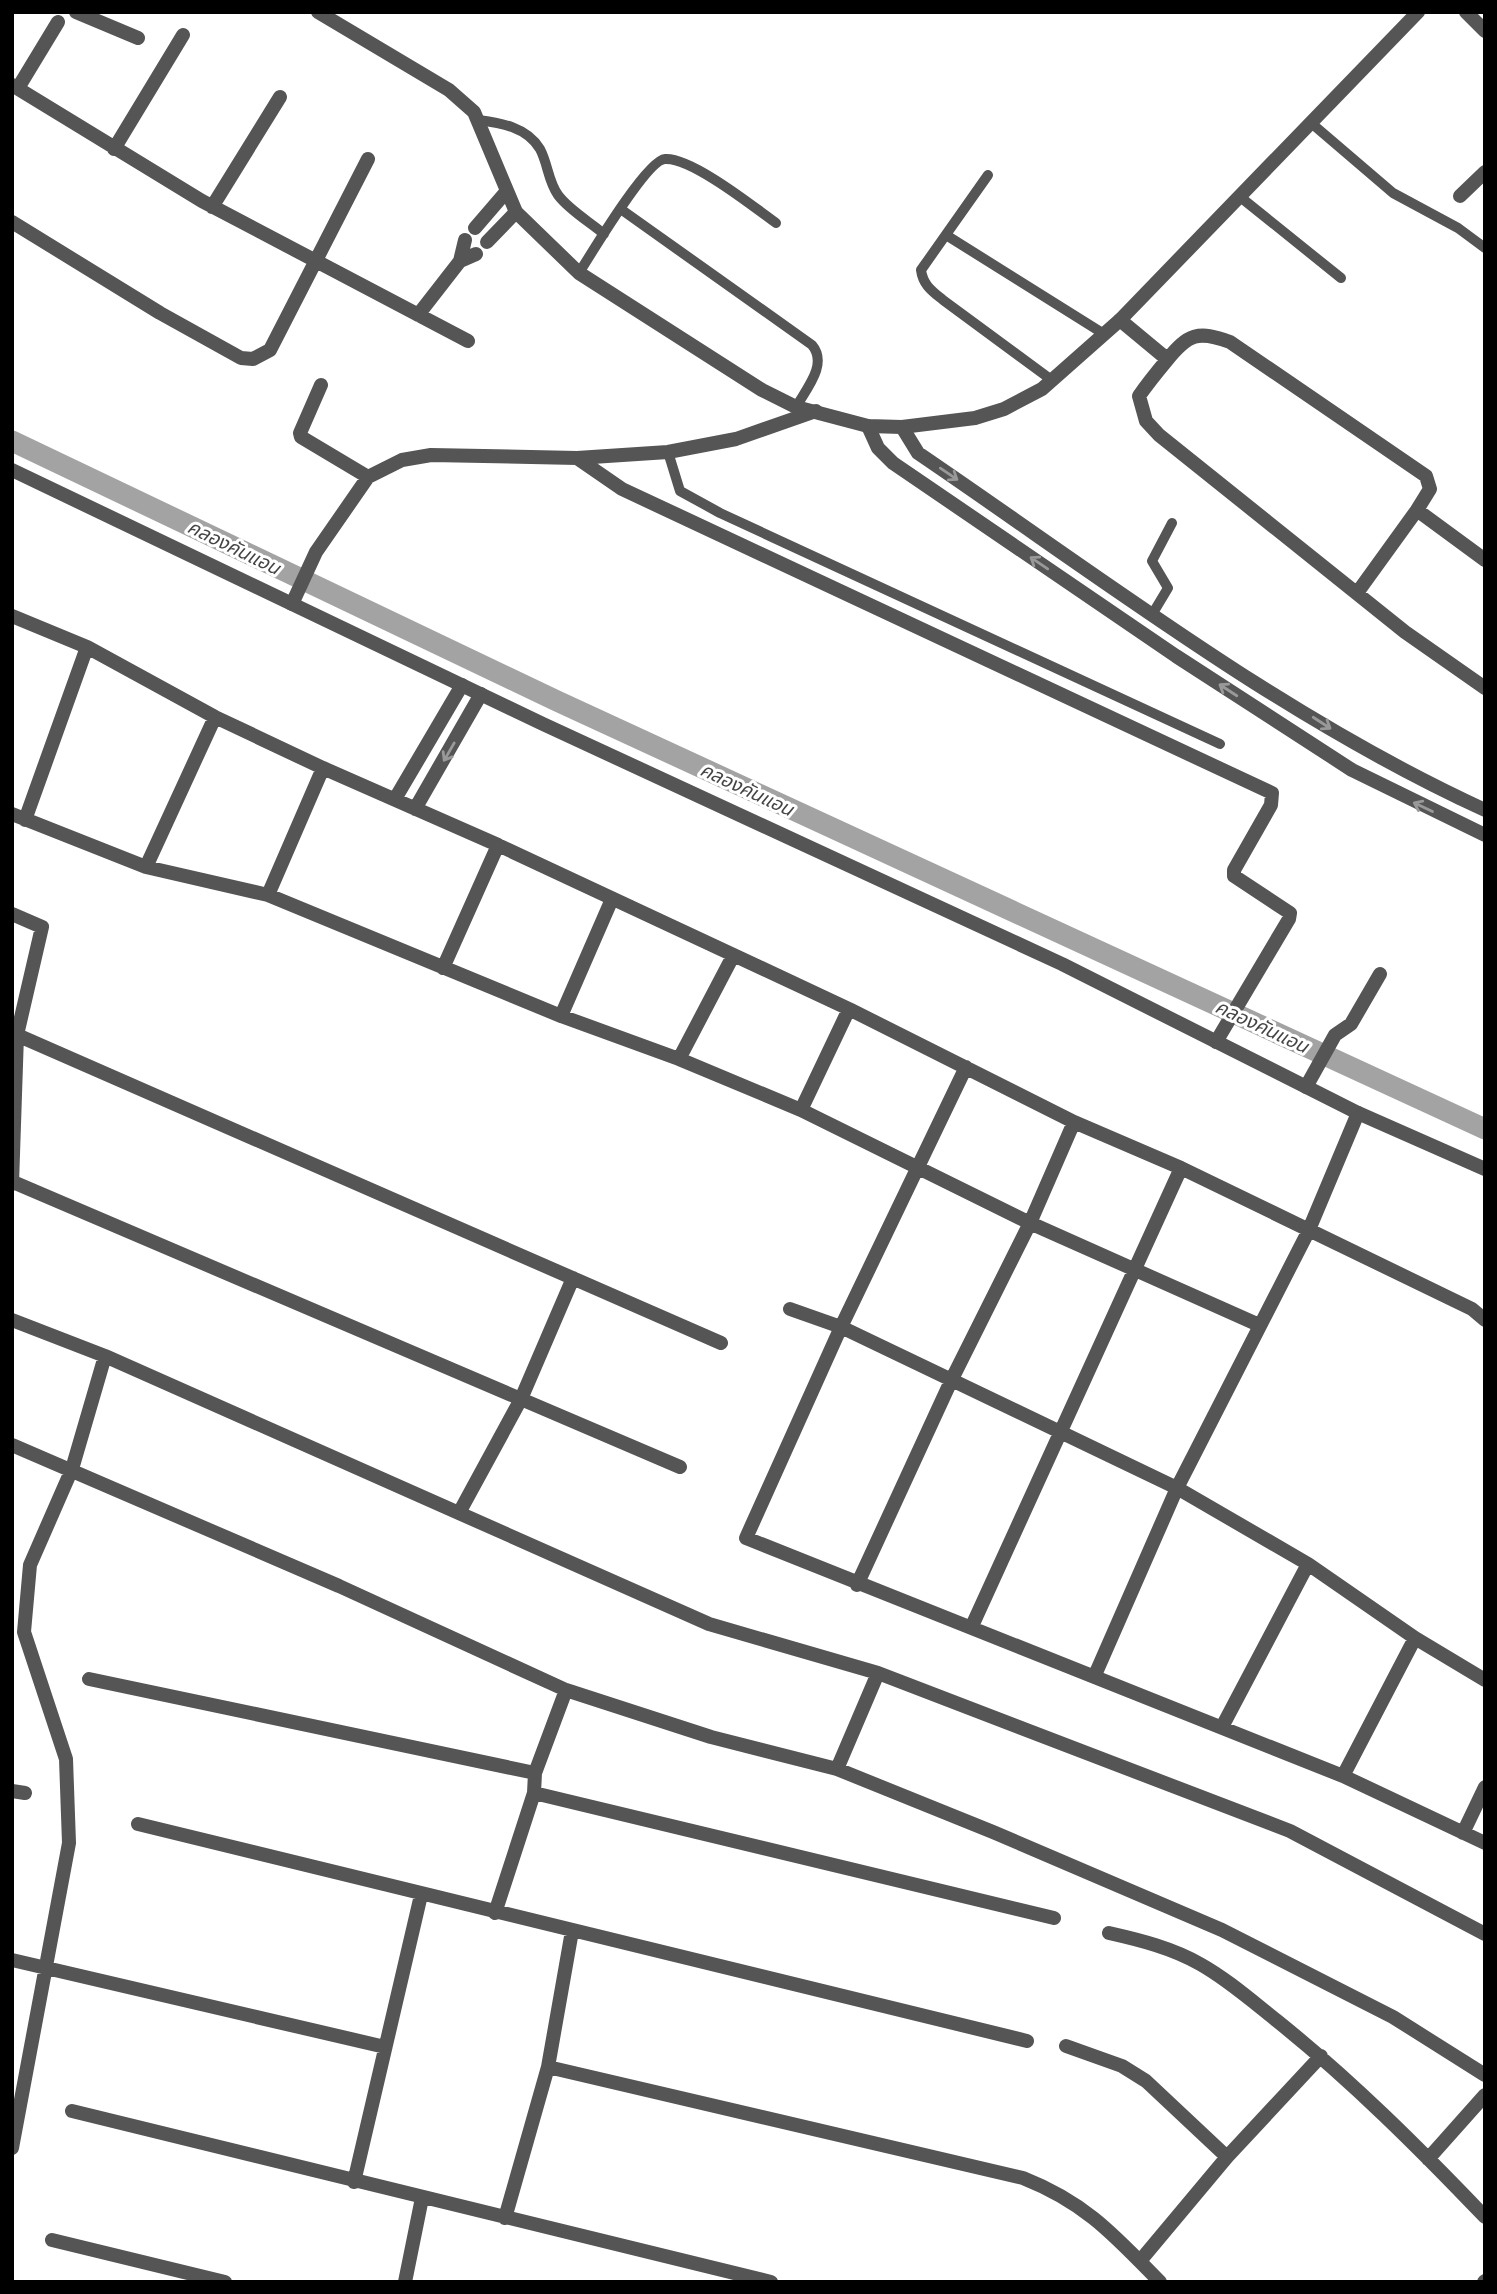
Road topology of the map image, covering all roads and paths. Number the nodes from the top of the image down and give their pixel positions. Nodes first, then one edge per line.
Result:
1 (76, 12) edge
2 (318, 12) edge
3 (1418, 12) edge
4 (1466, 12) edge
5 (58, 22) dead end
6 (1485, 31) edge
7 (183, 35) dead end
8 (138, 38) dead end
9 (15, 87) edge
10 (279, 97) dead end
11 (478, 120) junction
12 (1310, 122) junction
13 (114, 149) junction
14 (368, 159) dead end
15 (1485, 172) edge
16 (988, 175) dead end
17 (506, 192) junction
18 (1239, 196) junction
19 (1460, 196) dead end
20 (212, 207) junction
21 (622, 210) junction
22 (516, 212) junction
23 (12, 222) edge
24 (776, 223) dead end
25 (475, 228) dead end
26 (604, 234) junction
27 (946, 234) junction
28 (465, 240) dead end
29 (487, 242) dead end
30 (1485, 248) edge
31 (476, 254) dead end
32 (460, 261) junction
33 (314, 262) junction
34 (579, 273) junction
35 (1341, 278) dead end
36 (418, 315) junction
37 (1120, 320) junction
38 (1104, 334) junction
39 (468, 341) dead end
40 (1167, 359) junction
41 (1053, 381) junction
42 (321, 385) dead end
43 (796, 407) junction
44 (816, 411) junction
45 (868, 426) junction
46 (902, 427) junction
47 (668, 452) junction
48 (577, 458) junction
49 (12, 470) edge
50 (368, 477) junction
51 (1417, 510) junction
52 (1172, 523) dead end
53 (1485, 560) edge
54 (1357, 593) junction
55 (294, 599) junction
56 (1153, 613) junction
57 (12, 616) edge
58 (1188, 637) junction
59 (87, 647) junction
60 (1176, 656) junction
61 (462, 685) junction
62 (1485, 688) edge
63 (481, 694) junction
64 (215, 717) junction
65 (1220, 744) dead end
66 (1364, 750) junction
67 (323, 768) junction
68 (1352, 770) junction
69 (395, 799) junction
70 (415, 809) junction
71 (1485, 810) edge
72 (18, 817) edge
73 (1485, 835) edge
74 (498, 845) junction
75 (146, 867) junction
76 (268, 895) junction
77 (612, 899) junction
78 (12, 914) edge
79 (733, 956) junction
80 (443, 968) junction
81 (1380, 974) dead end
82 (849, 1009) junction
83 (561, 1016) junction
84 (17, 1035) junction
85 (1216, 1042) junction
86 (679, 1059) junction
87 (966, 1067) junction
88 (1309, 1080) junction
89 (15, 1083) edge
90 (801, 1110) junction
91 (1358, 1113) junction
92 (1074, 1122) junction
93 (1181, 1168) junction
94 (917, 1169) junction
95 (1485, 1169) edge
96 (13, 1183) edge
97 (1030, 1223) junction
98 (1308, 1232) junction
99 (1134, 1270) junction
100 (573, 1278) junction
101 (790, 1308) dead end
102 (12, 1320) edge
103 (1485, 1320) edge
104 (1259, 1325) junction
105 (841, 1327) junction
106 (721, 1343) dead end
107 (105, 1356) junction
108 (951, 1381) junction
109 (521, 1399) junction
110 (1061, 1432) junction
111 (12, 1445) edge
112 (680, 1467) dead end
113 (72, 1469) junction
114 (1177, 1488) junction
115 (459, 1513) junction
116 (1308, 1564) junction
117 (857, 1584) junction
118 (972, 1626) junction
119 (1415, 1638) junction
120 (878, 1674) junction
121 (1095, 1675) junction
122 (89, 1679) dead end
123 (1485, 1680) edge
124 (566, 1690) junction
125 (1222, 1727) junction
126 (836, 1769) junction
127 (535, 1773) junction
128 (1343, 1776) junction
129 (1485, 1787) edge
130 (534, 1793) junction
131 (138, 1824) dead end
132 (1463, 1833) junction
133 (1485, 1843) edge
134 (421, 1895) junction
135 (495, 1913) junction
136 (1054, 1918) dead end
137 (572, 1931) junction
138 (1109, 1933) dead end
139 (1485, 1934) edge
140 (12, 1960) edge
141 (48, 1967) junction
142 (1027, 2041) dead end
143 (1066, 2046) dead end
144 (385, 2048) junction
145 (1321, 2056) junction
146 (548, 2067) junction
147 (1485, 2075) edge
148 (1485, 2095) edge
149 (72, 2110) dead end
150 (12, 2148) edge
151 (1227, 2157) junction
152 (1429, 2159) junction
153 (354, 2182) junction
154 (422, 2198) junction
155 (1485, 2217) edge
156 (506, 2218) junction
157 (52, 2240) dead end
158 (1140, 2261) junction
159 (225, 2282) edge
160 (404, 2282) edge
161 (771, 2282) edge
162 (1160, 2282) edge

1 - 8 street
2 - 11 street
3 - 12 street
4 - 6 street
5 - 9 street
7 - 13 street
9 - 13 street
10 - 20 street
11 - 17 street
11 - 26 lane
12 - 18 street
12 - 30 lane
13 - 20 street
14 - 33 street
15 - 19 street
16 - 27 lane
17 - 22 street
17 - 25 street
18 - 35 lane
18 - 37 street
20 - 33 street
21 - 24 lane
21 - 26 lane
21 - 43 lane
22 - 29 street
22 - 34 street
23 - 33 street
26 - 34 lane
27 - 38 lane
27 - 41 lane
28 - 32 street
31 - 32 street
32 - 36 street
33 - 36 street
34 - 43 street
36 - 39 street
37 - 38 street
37 - 40 street
38 - 41 street
40 - 51 street
40 - 54 street
41 - 46 street
42 - 50 street
43 - 44 street
44 - 45 street
44 - 47 street
45 - 46 street
60 -> 45 street
46 -> 56 street
47 - 48 street
47 - 65 lane
48 - 50 street
48 - 85 street
49 - 55 street
50 - 55 street
51 - 53 street
51 - 54 street
52 - 56 lane
54 - 62 street
55 - 61 street
56 - 58 street
57 - 59 street
58 - 60 street
58 -> 66 street
59 - 64 street
59 - 72 street
68 -> 60 street
61 - 63 street
61 - 69 street
63 -> 70 street
63 - 85 street
64 - 67 street
64 - 75 street
66 - 68 street
66 - 71 street
67 - 69 street
67 - 76 street
73 -> 68 street
69 - 70 street
70 - 74 street
72 - 75 street
74 - 77 street
74 - 80 street
75 - 76 street
76 - 80 street
77 - 79 street
77 - 83 street
78 - 84 street
79 - 82 street
79 - 86 street
80 - 83 street
81 - 88 street
82 - 87 street
82 - 90 street
83 - 86 street
84 - 89 street
84 - 100 street
85 - 88 street
86 - 90 street
87 - 92 street
87 - 94 street
88 - 91 street
89 - 96 street
90 - 94 street
91 - 95 street
91 - 98 street
92 - 93 street
92 - 97 street
93 - 98 street
93 - 99 street
94 - 97 street
94 - 105 street
96 - 109 street
97 - 99 street
97 - 108 street
98 - 103 street
98 - 104 street
99 - 104 street
99 - 110 street
100 - 106 street
100 - 109 street
101 - 105 street
102 - 107 street
104 - 114 street
105 - 108 street
105 - 117 street
107 - 113 street
107 - 115 street
108 - 110 street
108 - 117 street
109 - 112 street
109 - 115 street
110 - 114 street
110 - 118 street
111 - 113 street
113 - 124 street
113 - 141 street
114 - 116 street
114 - 121 street
115 - 120 street
116 - 119 street
116 - 125 street
117 - 118 street
118 - 121 street
119 - 123 street
119 - 128 street
120 - 126 street
120 - 139 street
121 - 125 street
122 - 127 street
124 - 126 street
124 - 127 street
125 - 128 street
126 - 147 street
127 - 130 street
128 - 132 street
129 - 132 street
130 - 135 street
130 - 136 street
131 - 134 street
132 - 133 street
134 - 135 street
134 - 144 street
135 - 137 street
137 - 142 street
137 - 146 street
138 - 145 street
140 - 141 street
141 - 144 street
141 - 150 street
143 - 151 street
144 - 153 street
145 - 151 street
145 - 152 street
146 - 156 street
146 - 158 street
148 - 152 street
149 - 153 street
151 - 158 street
152 - 155 street
153 - 154 street
154 - 156 street
154 - 160 street
156 - 161 street
157 - 159 street
158 - 162 street

